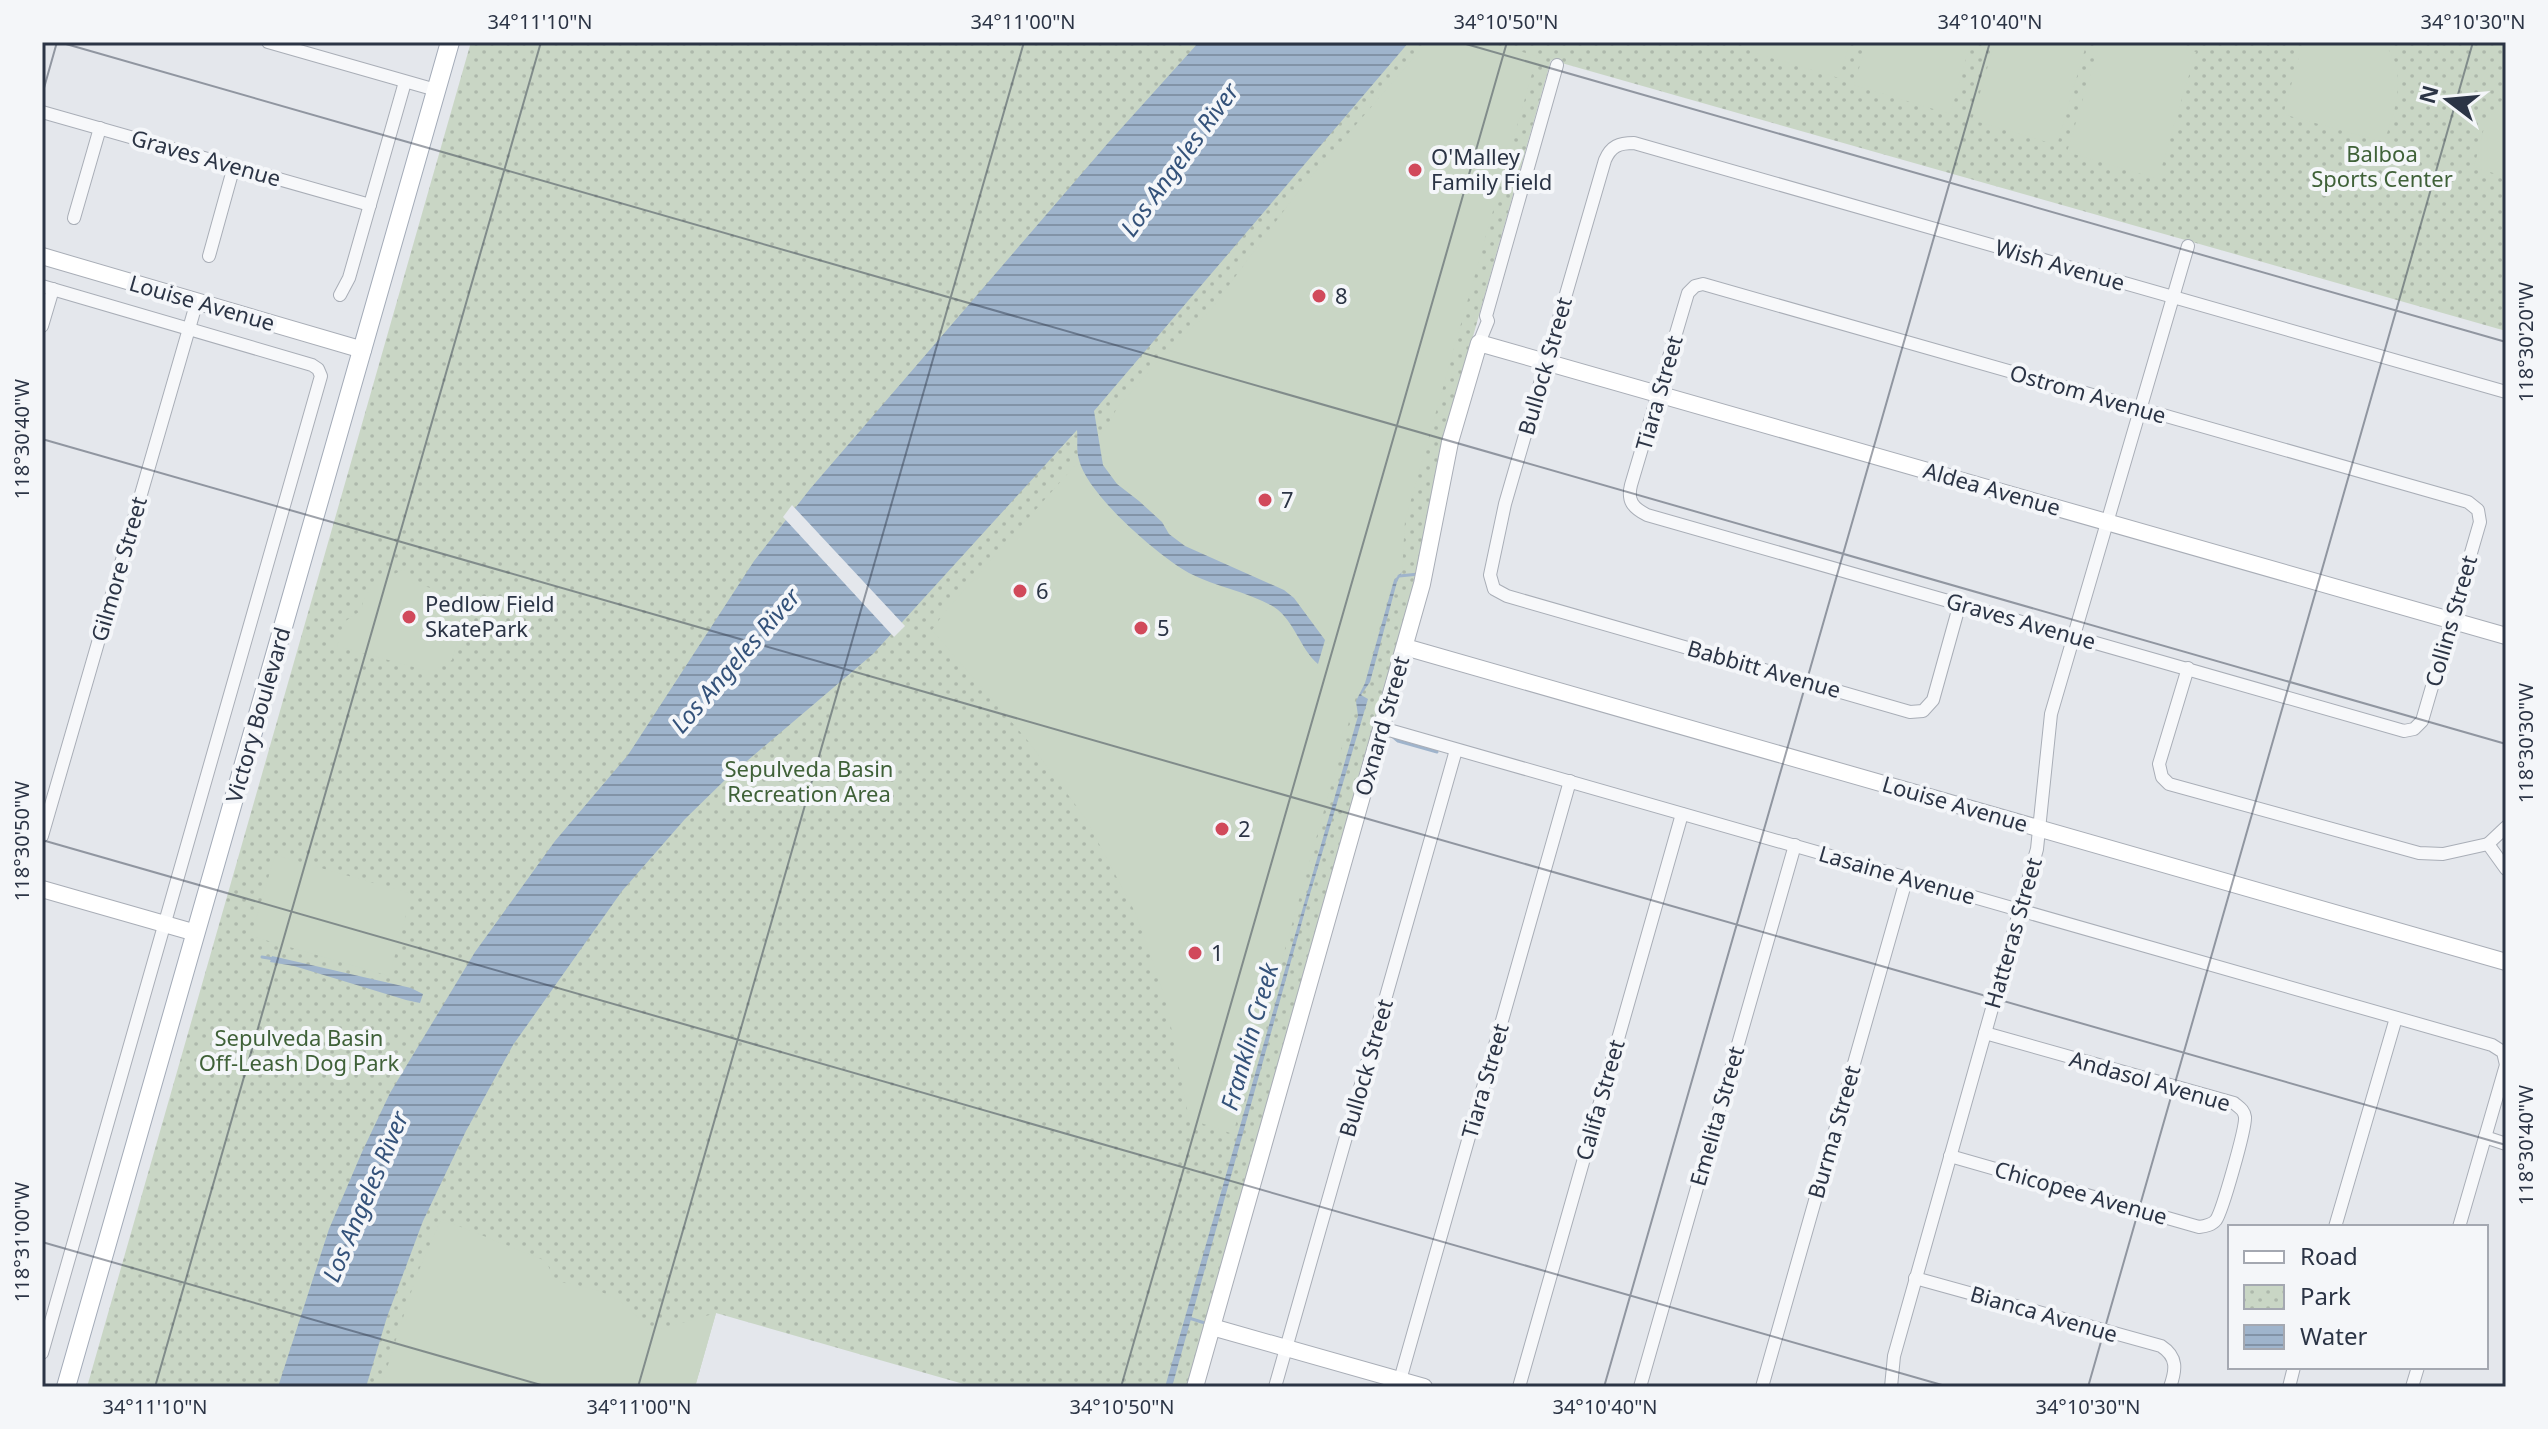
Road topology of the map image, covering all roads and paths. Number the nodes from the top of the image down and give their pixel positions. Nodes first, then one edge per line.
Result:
1 (268, 42) edge
2 (450, 42) edge
3 (1557, 65) dead end
4 (405, 82) junction
5 (436, 90) junction
6 (42, 112) edge
7 (100, 128) junction
8 (1613, 146) joint
9 (234, 166) junction
10 (370, 205) junction
11 (74, 218) dead end
12 (2188, 246) dead end
13 (42, 256) edge
14 (209, 256) dead end
15 (1695, 286) joint
16 (47, 288) edge
17 (340, 295) dead end
18 (2174, 297) junction
19 (197, 301) junction
20 (42, 326) edge
21 (189, 328) junction
22 (1479, 343) junction
23 (363, 350) junction
24 (1546, 362) junction
25 (318, 369) joint
26 (2506, 392) edge
27 (1659, 395) junction
28 (2141, 410) junction
29 (1631, 503) joint
30 (2478, 510) joint
31 (2108, 522) junction
32 (1494, 589) joint
33 (1960, 603) junction
34 (2451, 620) junction
35 (2074, 636) junction
36 (2506, 636) edge
37 (1405, 647) junction
38 (2188, 668) junction
39 (1382, 728) junction
40 (2414, 729) joint
41 (1456, 750) junction
42 (1570, 781) junction
43 (1682, 814) junction
44 (2506, 827) edge
45 (2041, 829) junction
46 (42, 836) edge
47 (2488, 844) junction
48 (1795, 845) junction
49 (2506, 869) edge
50 (1907, 877) junction
51 (42, 889) edge
52 (2019, 910) junction
53 (165, 924) junction
54 (196, 933) junction
55 (2506, 962) edge
56 (2396, 1018) junction
57 (1985, 1033) junction
58 (2485, 1137) junction
59 (2506, 1144) edge
60 (1950, 1156) junction
61 (2211, 1224) joint
62 (2336, 1225) edge
63 (2460, 1225) edge
64 (1915, 1278) junction
65 (1212, 1327) junction
66 (1286, 1348) junction
67 (42, 1353) edge
68 (1400, 1380) junction
69 (66, 1387) edge
70 (1195, 1387) edge
71 (1275, 1387) edge
72 (1424, 1387) edge
73 (1519, 1387) edge
74 (1640, 1387) edge
75 (1762, 1387) edge
76 (1891, 1387) edge
77 (2170, 1387) edge

1 - 4 street
2 - 5 main road, Victory Boulevard
3 - 22 street, Oxnard Street
4 - 5 street
4 - 10 street
5 - 23 main road, Victory Boulevard
6 - 7 street, Graves Avenue
7 - 9 street, Graves Avenue
7 - 11 street
8 - 18 street, Wish Avenue
8 - 24 street, Bullock Street
9 - 10 street, Graves Avenue
9 - 14 street
10 - 17 street
12 - 18 street, Hatteras Street
13 - 19 main road, Louise Avenue
15 - 27 street, Tiara Street
15 - 28 street, Ostrom Avenue
16 - 20 street
16 - 21 street, Louise Avenue
18 - 26 street, Wish Avenue
18 - 28 street, Hatteras Street
19 - 21 street, Gilmore Street
19 - 23 main road, Louise Avenue
21 - 25 street, Louise Avenue
21 - 46 street, Gilmore Street
22 - 24 main road, Aldea Avenue
22 - 37 main road, Oxnard Street
23 - 54 main road, Victory Boulevard
24 - 27 main road, Aldea Avenue
24 - 32 street, Bullock Street
25 - 53 street, Victory Boulevard
27 - 29 street, Tiara Street
27 - 31 main road, Aldea Avenue
28 - 30 street, Ostrom Avenue
28 - 31 street, Hatteras Street
29 - 33 street, Graves Avenue
30 - 34 street, Collins Street
31 - 34 main road, Aldea Avenue
31 - 35 street, Hatteras Street
32 - 33 street, Babbitt Avenue
33 - 35 street, Graves Avenue
34 - 36 main road, Aldea Avenue
34 - 40 street, Collins Street
35 - 38 street, Graves Avenue
35 - 45 street, Hatteras Street
37 - 39 main road, Oxnard Street
37 - 45 main road, Louise Avenue
38 - 40 street, Graves Avenue
38 - 47 street
39 - 41 street, Lasaine Avenue
39 - 65 main road, Oxnard Street
41 - 42 street, Lasaine Avenue
41 - 66 street, Bullock Street
42 - 43 street, Lasaine Avenue
42 - 68 street, Tiara Street
43 - 48 street, Lasaine Avenue
43 - 73 street, Califa Street
44 - 47 street
45 - 52 street, Hatteras Street
45 - 55 main road, Louise Avenue
47 - 49 street
48 - 50 street, Lasaine Avenue
48 - 74 street, Emelita Street
50 - 52 street, Lasaine Avenue
50 - 75 street, Burma Street
51 - 53 main road
52 - 56 street, Lasaine Avenue
52 - 57 street, Hatteras Street
53 - 54 main road
53 - 67 street, Victory Boulevard
54 - 69 main road, Victory Boulevard
56 - 58 street, Lasaine Avenue
56 - 62 street
57 - 60 street, Hatteras Street
57 - 61 street, Andasol Avenue
58 - 59 street
58 - 63 street
60 - 61 street, Chicopee Avenue
60 - 64 street, Hatteras Street
64 - 76 street, Hatteras Street
64 - 77 street, Bianca Avenue
65 - 66 main road
65 - 70 main road, Oxnard Street
66 - 68 main road
66 - 71 street, Bullock Street
68 - 72 main road

